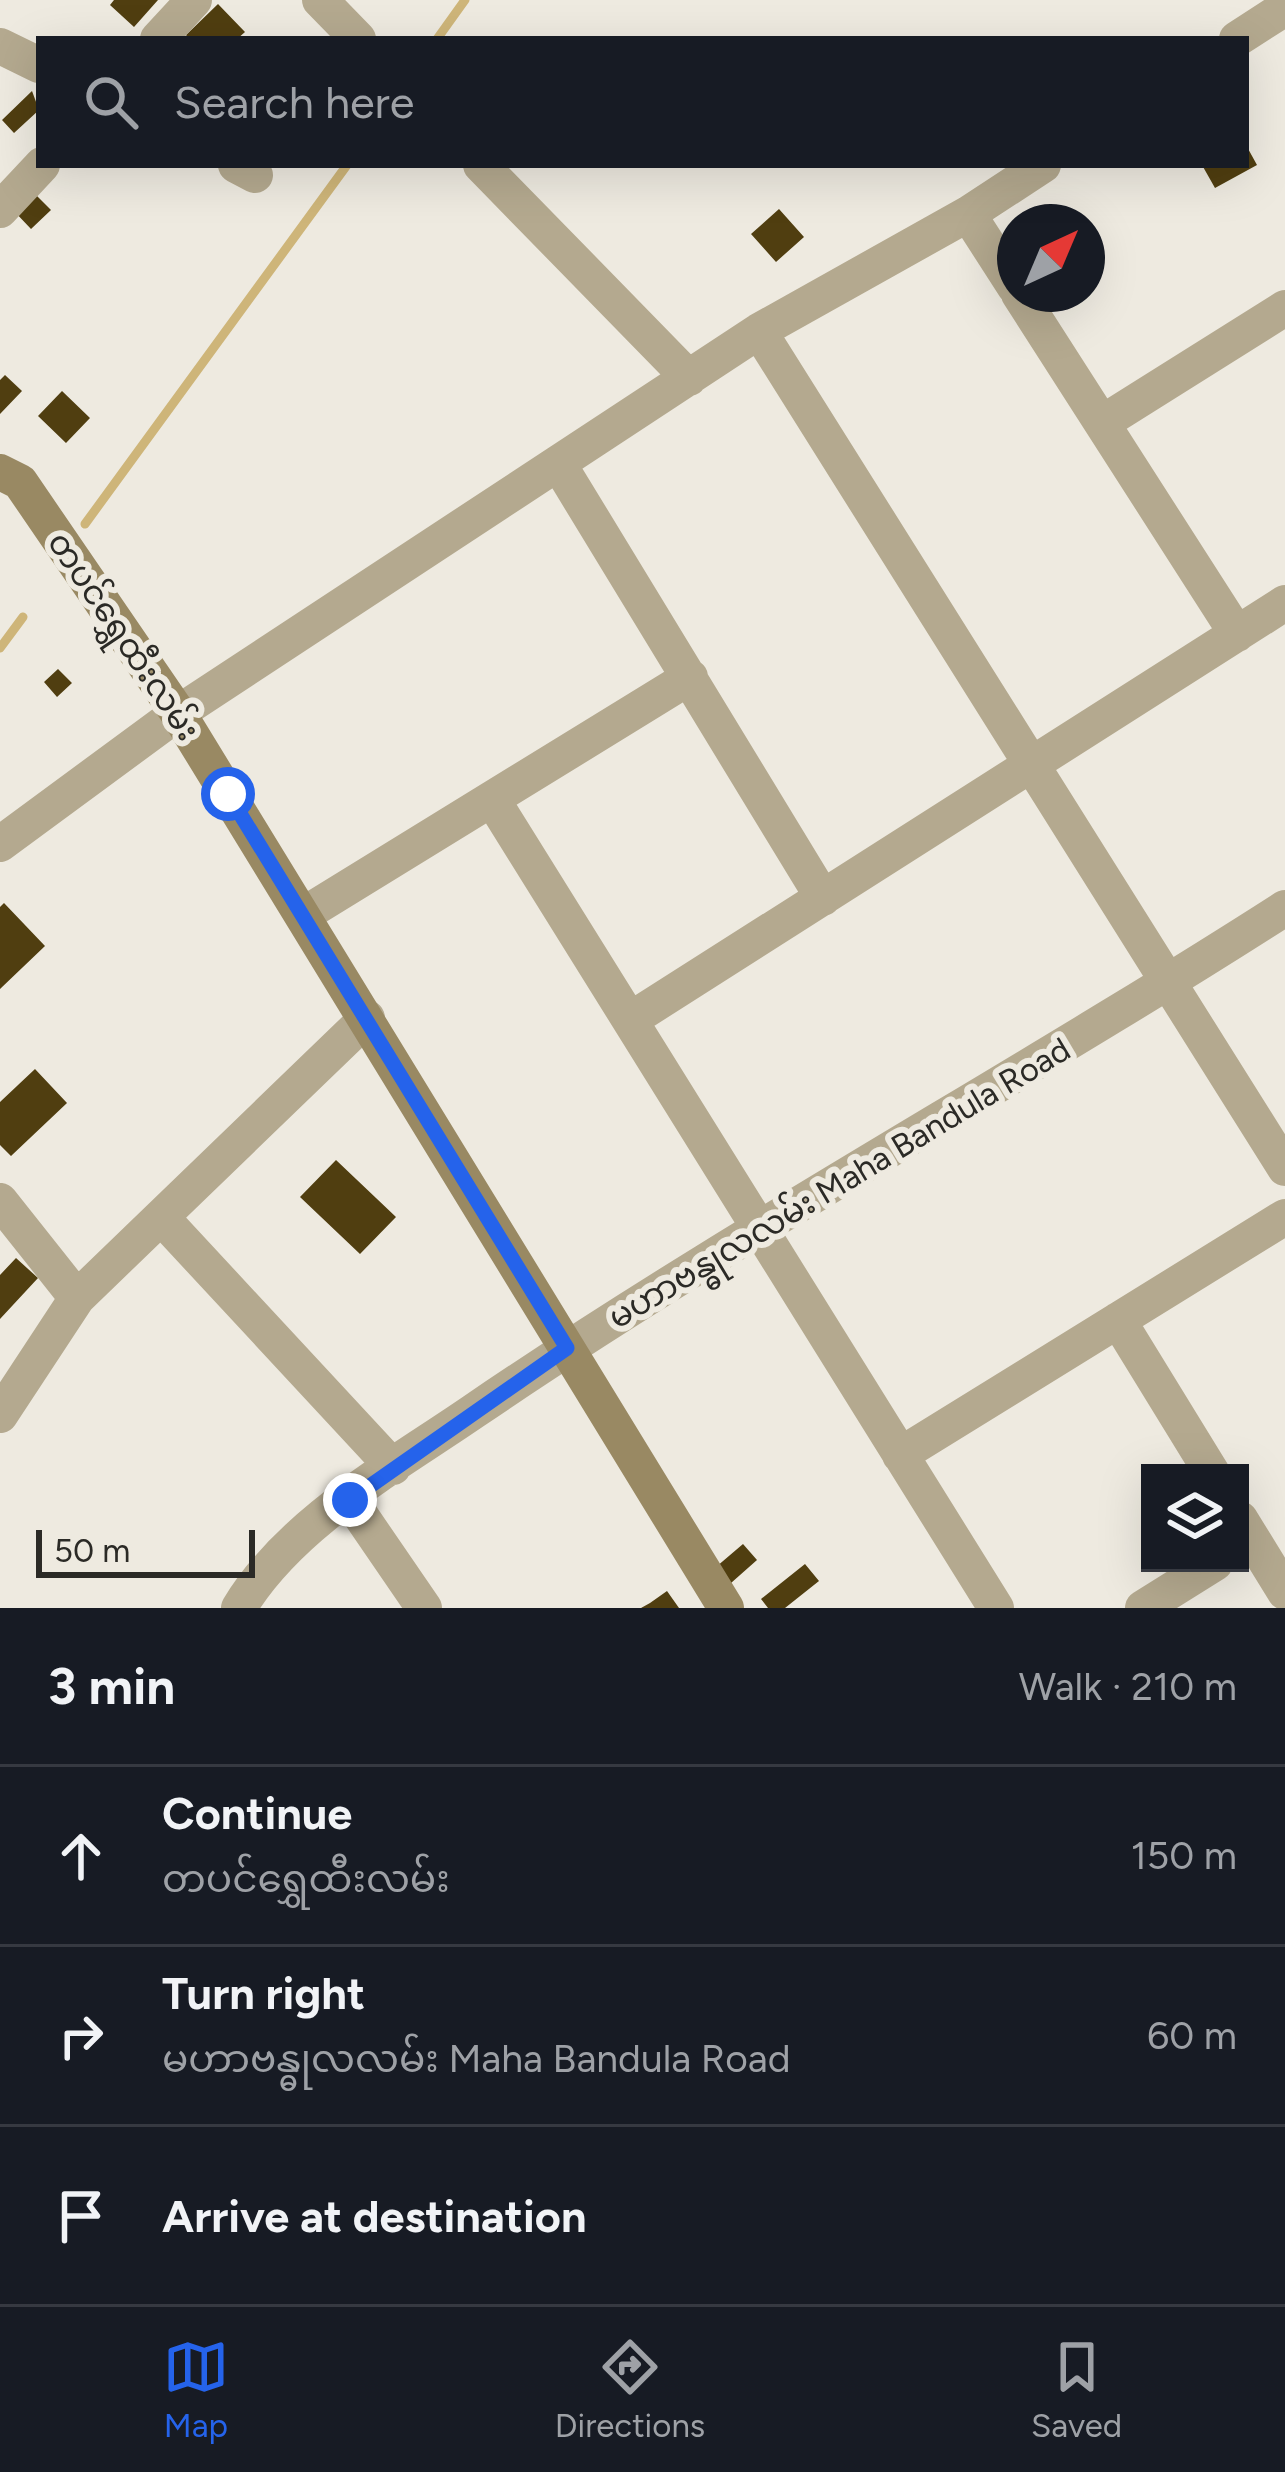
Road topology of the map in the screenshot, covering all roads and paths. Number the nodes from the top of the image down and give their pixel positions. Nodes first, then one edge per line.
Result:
1 (194, 0) edge
2 (320, 0) edge
3 (1285, 8) edge
4 (161, 36) edge
5 (355, 36) edge
6 (1242, 36) edge
7 (0, 46) edge
8 (36, 64) edge
9 (39, 168) edge
10 (485, 168) edge
11 (1038, 168) edge
12 (0, 211) edge
13 (968, 214) junction
14 (997, 260) edge
15 (1285, 308) edge
16 (1031, 312) edge
17 (759, 331) junction
18 (689, 378) junction
19 (1102, 423) junction
20 (558, 464) junction
21 (7, 486) edge
22 (1285, 603) edge
23 (1237, 634) junction
24 (690, 676) junction
25 (178, 713) junction
26 (1032, 764) junction
27 (492, 800) junction
28 (0, 844) edge
29 (823, 898) junction
30 (1285, 908) edge
31 (303, 915) junction
32 (1169, 982) junction
33 (368, 1018) junction
34 (630, 1021) junction
35 (1285, 1168) edge
36 (0, 1201) edge
37 (161, 1217) junction
38 (1285, 1217) edge
39 (760, 1229) junction
40 (77, 1298) junction
41 (1118, 1320) junction
42 (567, 1348) junction
43 (0, 1414) edge
44 (900, 1455) junction
45 (1206, 1464) edge
46 (393, 1467) junction
47 (350, 1500) junction
48 (1249, 1542) edge
49 (1201, 1572) edge
50 (1285, 1592) edge
51 (239, 1608) edge
52 (424, 1608) edge
53 (726, 1608) edge
54 (996, 1608) edge
55 (1143, 1608) edge

1 - 4 street
2 - 5 street
3 - 6 street
7 - 8 street
9 - 12 street
10 - 18 street
11 - 13 street
13 - 14 street
13 - 17 street
15 - 19 street
16 - 19 street
17 - 18 street
17 - 26 street
18 - 20 street
19 - 23 street
20 - 24 street
20 - 25 street
21 - 25 street, တပင်ရွှေထီးလမ်း
22 - 23 street
23 - 26 street
24 - 27 street
24 - 29 street
25 - 28 street
25 - 31 street, တပင်ရွှေထီးလမ်း
26 - 29 street
26 - 32 street
27 - 31 street
27 - 34 street
29 - 34 street
30 - 32 street, မဟာဗန္ဓုလလမ်း Maha Bandula Road
31 - 33 street, တပင်ရွှေထီးလမ်း
32 - 35 street
32 - 39 street, မဟာဗန္ဓုလလမ်း Maha Bandula Road
33 - 37 street
33 - 42 street, တပင်ရွှေထီးလမ်း
34 - 39 street
36 - 40 street
37 - 40 street
37 - 46 street
38 - 41 street
39 - 42 street, မဟာဗန္ဓုလလမ်း Maha Bandula Road
39 - 44 street
40 - 43 street
41 - 44 street
41 - 45 street
42 - 46 street, မဟာဗန္ဓုလလမ်း Maha Bandula Road
42 - 53 street, တပင်ရွှေထီးလမ်း
44 - 54 street
46 - 47 street, မဟာဗန္ဓုလလမ်း Maha Bandula Road
47 - 51 street, မဟာဗန္ဓုလလမ်း Maha Bandula Road
47 - 52 street
48 - 50 street
49 - 55 street

